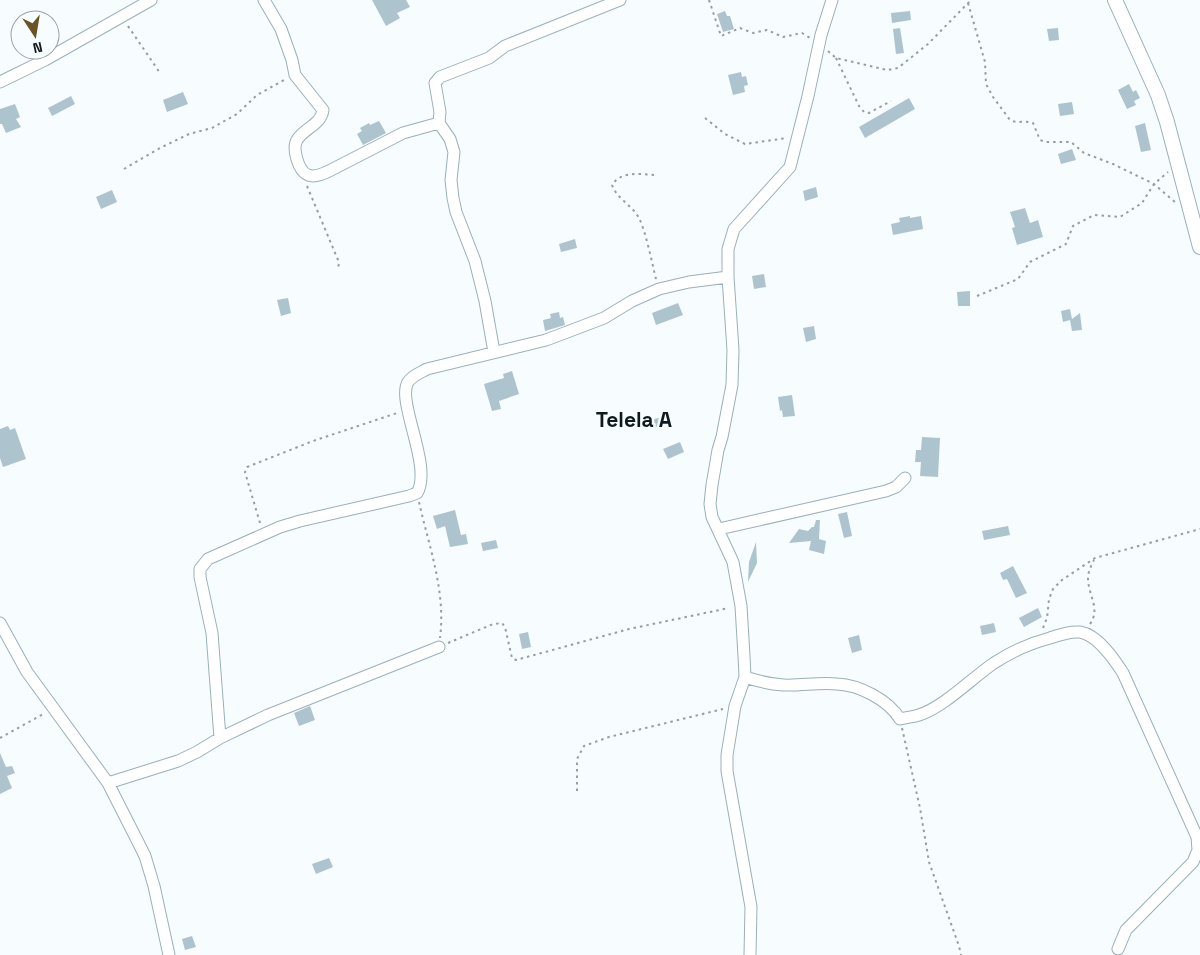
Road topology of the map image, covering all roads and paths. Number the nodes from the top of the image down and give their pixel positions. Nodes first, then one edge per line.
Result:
1 (151, 0) edge
2 (620, 0) edge
3 (709, 0) edge
4 (832, 0) edge
5 (971, 0) edge
6 (1114, 0) edge
7 (269, 1) edge
8 (968, 3) junction
9 (121, 16) junction
10 (819, 45) junction
11 (836, 58) junction
12 (160, 73) dead end
13 (295, 75) junction
14 (0, 82) edge
15 (891, 101) dead end
16 (705, 118) dead end
17 (439, 123) junction
18 (797, 137) junction
19 (1178, 164) junction
20 (124, 169) dead end
21 (303, 172) junction
22 (654, 175) dead end
23 (1154, 184) junction
24 (1176, 203) dead end
25 (1196, 217) edge
26 (1200, 247) edge
27 (337, 270) dead end
28 (728, 277) junction
29 (659, 289) junction
30 (977, 296) dead end
31 (494, 352) junction
32 (409, 409) junction
33 (905, 478) dead end
34 (417, 493) junction
35 (719, 529) junction
36 (1200, 529) edge
37 (263, 534) junction
38 (1095, 558) junction
39 (740, 606) junction
40 (0, 622) edge
41 (1081, 632) junction
42 (1038, 641) junction
43 (438, 647) junction
44 (745, 678) junction
45 (735, 706) junction
46 (54, 709) junction
47 (900, 719) junction
48 (0, 738) edge
49 (220, 738) junction
50 (108, 783) junction
51 (577, 791) dead end
52 (1118, 949) dead end
53 (169, 955) edge
54 (750, 955) edge
55 (961, 955) edge

1 - 9 street
2 - 17 street
3 - 10 path
4 - 10 street
5 - 8 path
6 - 19 street
7 - 13 street
8 - 11 path
8 - 23 path
9 - 12 path
9 - 14 street
10 - 11 path
10 - 18 street
11 - 15 path
13 - 20 path
13 - 21 street
16 - 18 path
17 - 21 street
17 - 31 street
18 - 28 street
19 - 23 path
19 - 25 street
21 - 27 path
22 - 29 path
23 - 24 path
23 - 30 path
25 - 26 street
28 - 29 street
28 - 35 street
29 - 31 street
31 - 32 street
32 - 34 street
32 - 37 path
33 - 35 street
34 - 37 street
34 - 43 path
35 - 39 street
36 - 38 path
37 - 49 street
38 - 41 path
38 - 42 path
39 - 43 path
39 - 44 street
40 - 46 street
41 - 42 street
41 - 52 street
42 - 47 street
43 - 49 street
44 - 45 street
44 - 47 street
45 - 51 path
45 - 54 street
46 - 48 path
46 - 50 street
47 - 55 path
49 - 50 street
50 - 53 street

